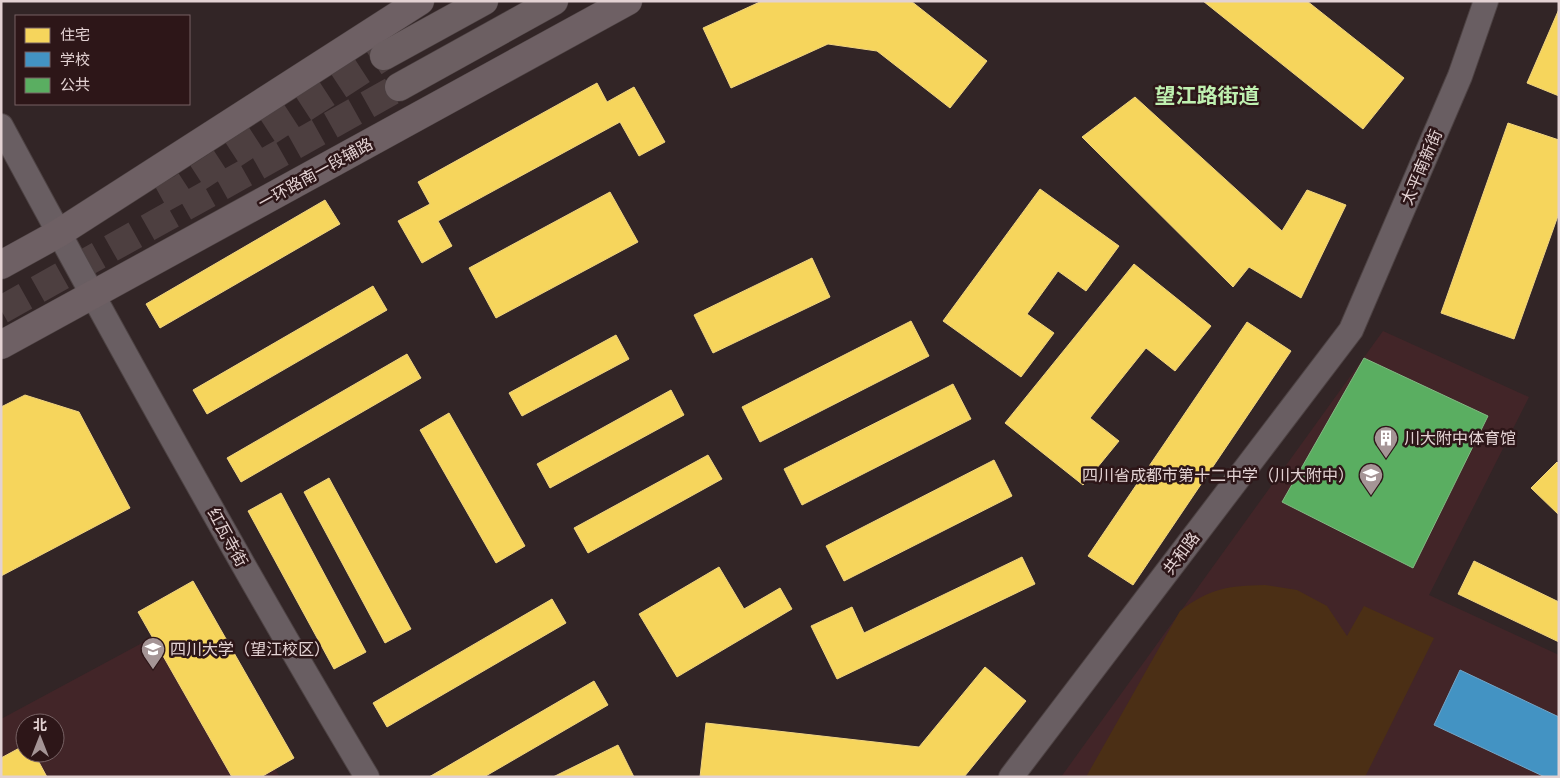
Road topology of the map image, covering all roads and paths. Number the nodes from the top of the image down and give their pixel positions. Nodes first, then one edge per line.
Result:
1 (420, 1) edge
2 (484, 1) edge
3 (554, 1) edge
4 (628, 1) edge
5 (1486, 1) edge
6 (384, 56) tunnel mouth
7 (399, 87) tunnel mouth
8 (1, 126) edge
9 (59, 233) junction
10 (1, 265) edge
11 (92, 295) junction
12 (1351, 330) joint
13 (1, 345) edge
14 (367, 777) edge
15 (1011, 777) edge

1 - 9 main road
2 - 6 main road
3 - 7 main road
4 - 11 main road, 一环路南一段辅路
5 - 12 street, 太平南新街
8 - 9 street, 红瓦寺街
9 - 10 main road
9 - 11 street, 红瓦寺街
11 - 13 main road, 一环路南一段辅路
11 - 14 street, 红瓦寺街
12 - 15 street, 共和路

